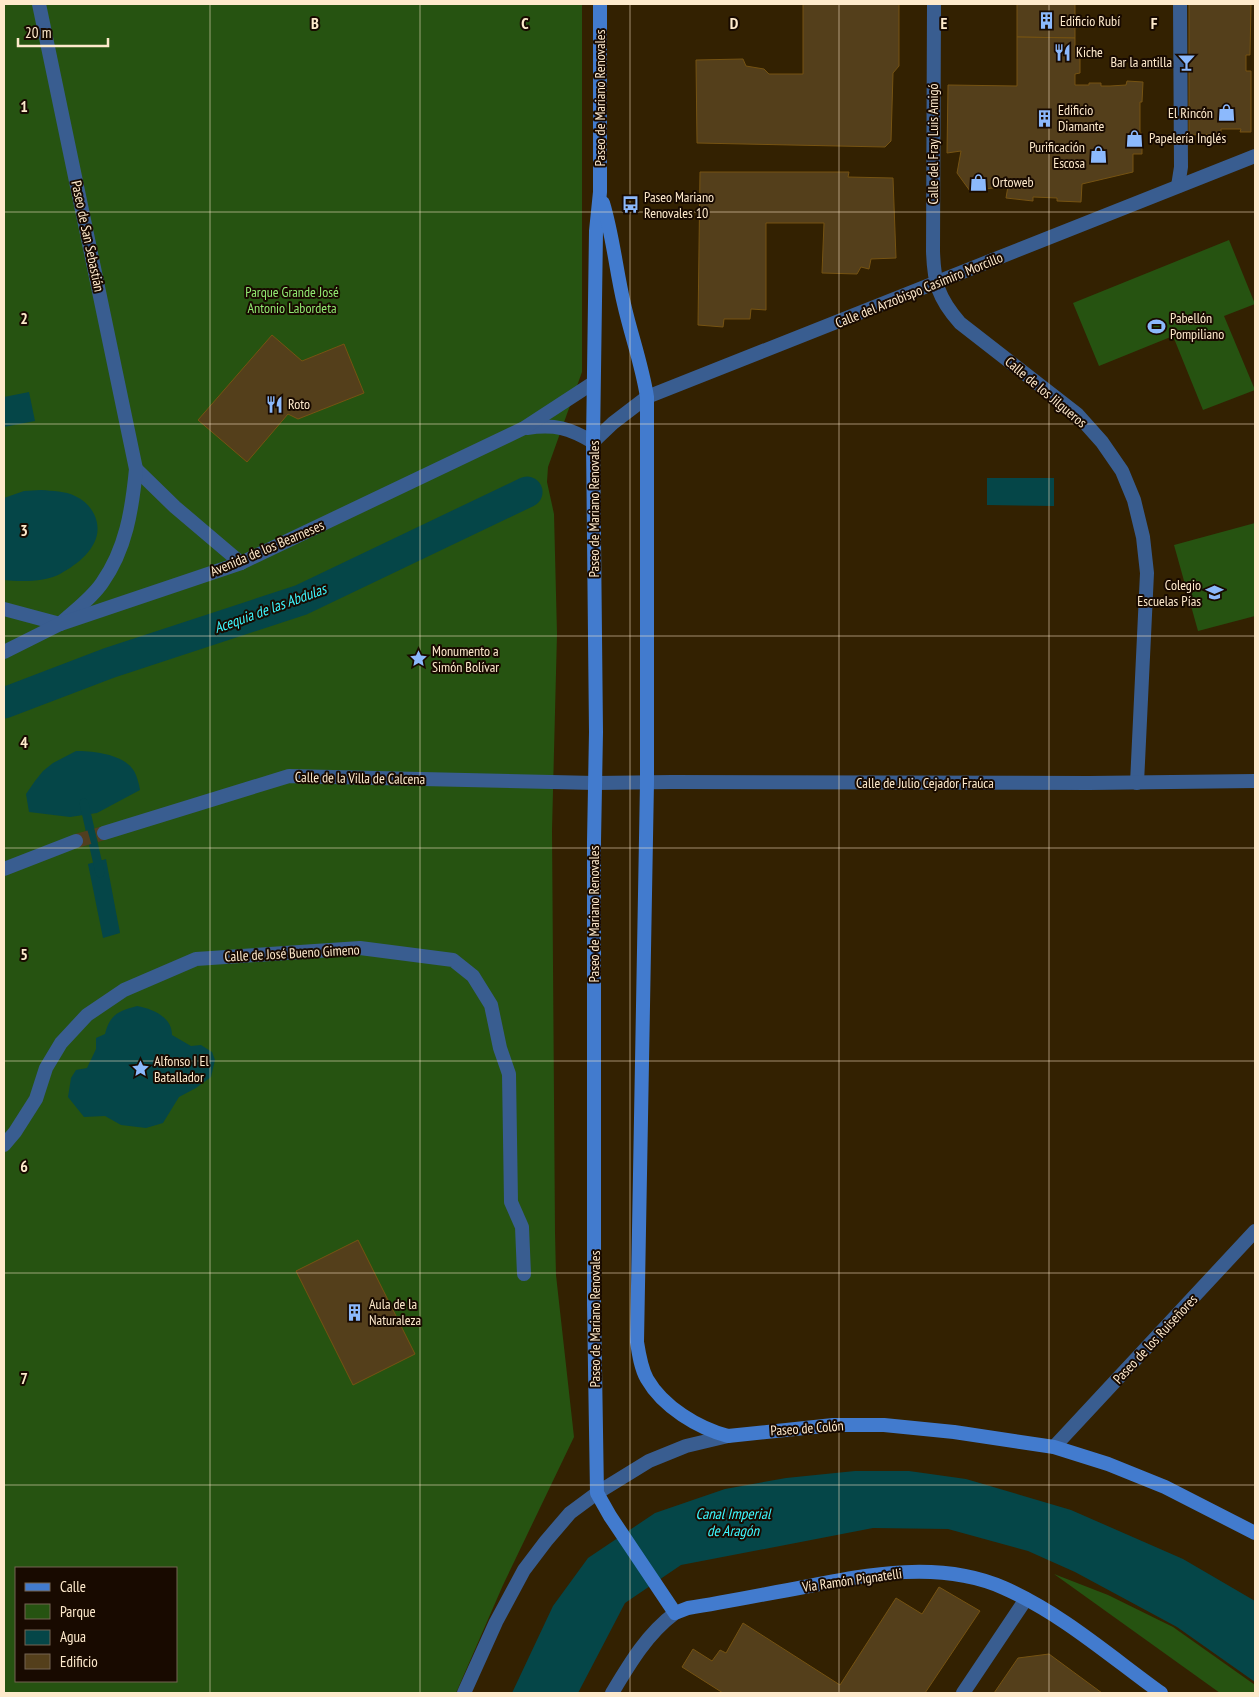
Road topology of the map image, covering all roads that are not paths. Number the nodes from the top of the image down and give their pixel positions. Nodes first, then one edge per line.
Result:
1 (39, 4) edge
2 (600, 4) edge
3 (934, 4) edge
4 (1180, 4) edge
5 (1255, 156) edge
6 (1178, 186) junction
7 (600, 192) junction
8 (935, 284) junction
9 (594, 383) junction
10 (647, 397) junction
11 (524, 428) junction
12 (593, 442) junction
13 (136, 469) junction
14 (241, 563) junction
15 (4, 610) edge
16 (60, 624) junction
17 (4, 652) edge
18 (1255, 781) edge
19 (647, 782) junction
20 (595, 783) junction
21 (1137, 783) junction
22 (104, 833) tunnel mouth
23 (76, 841) tunnel mouth
24 (4, 869) edge
25 (4, 1146) edge
26 (1255, 1231) edge
27 (524, 1274) dead end
28 (728, 1436) junction
29 (1054, 1447) junction
30 (598, 1493) junction
31 (1255, 1533) edge
32 (1026, 1599) junction
33 (675, 1613) junction
34 (464, 1693) edge
35 (612, 1693) edge
36 (962, 1693) edge
37 (1161, 1693) edge

1 - 13 street, Paseo de San Sebastián
2 - 7 main road, Paseo de Mariano Renovales
3 - 8 street, Calle del Fray Luis Amigó
4 - 6 street
5 - 6 street, Calle del Arzobispo Casimiro Morcillo
6 - 8 street, Calle del Arzobispo Casimiro Morcillo
7 - 9 main road, Paseo de Mariano Renovales
7 - 10 main road, Paseo de Mariano Renovales
8 - 10 street, Calle del Arzobispo Casimiro Morcillo
8 - 21 street, Calle de los Jilgueros
9 - 11 street, Avenida de los Bearneses
9 - 12 main road, Paseo de Mariano Renovales
10 - 12 street, Calle del Arzobispo Casimiro Morcillo
10 - 19 main road, Paseo de Mariano Renovales
11 - 12 street, Avenida de los Bearneses
11 - 14 street, Avenida de los Bearneses
12 - 20 main road, Paseo de Mariano Renovales
13 - 14 street
13 - 16 street, Paseo de San Sebastián
14 - 16 street, Avenida de los Bearneses
15 - 16 street
16 - 17 street, Avenida de los Bearneses
18 - 21 street, Calle de Julio Cejador Fraúca
19 - 20 street, Calle de Julio Cejador Fraúca
19 - 21 street, Calle de Julio Cejador Fraúca
19 - 28 main road, Paseo de Mariano Renovales
20 - 22 street, Calle de la Villa de Calcena
20 - 30 main road, Paseo de Mariano Renovales
23 - 24 street
25 - 27 street, Calle de José Bueno Gimeno
26 - 29 street, Paseo de los Ruiseñores
28 - 29 main road, Paseo de Colón
28 - 30 street, Paseo de Colón
29 - 31 main road, Paseo de Colón
30 - 33 main road, Paseo de Mariano Renovales
30 - 34 street, Paseo de Colón
32 - 33 main road, Vía Ramón Pignatelli
32 - 36 street
32 - 37 main road, Vía Ramón Pignatelli
33 - 35 street, Vía Ramón Pignatelli

